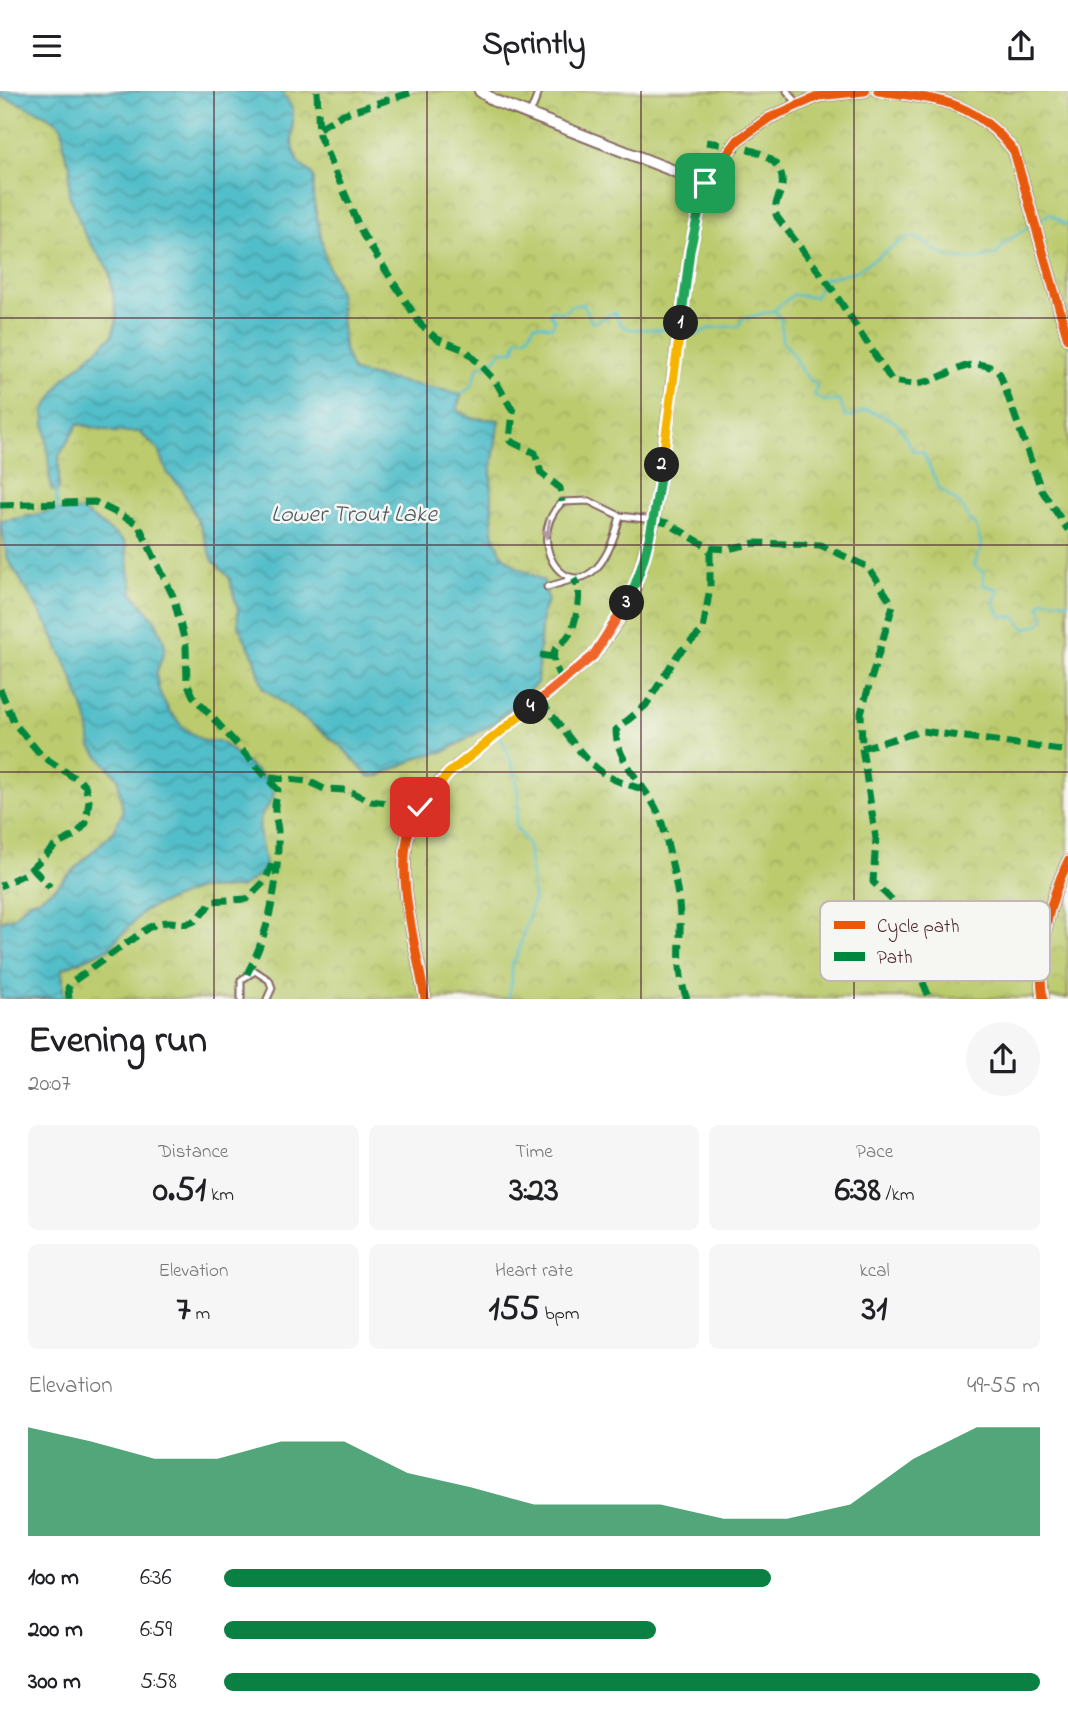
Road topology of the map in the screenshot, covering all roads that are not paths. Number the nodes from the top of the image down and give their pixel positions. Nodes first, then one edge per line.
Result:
1 (480, 91) edge
2 (539, 91) edge
3 (787, 91) edge
4 (864, 91) edge
5 (878, 91) edge
6 (799, 105) junction
7 (530, 114) junction
8 (705, 183) junction
9 (1068, 339) edge
10 (620, 516) junction
11 (654, 520) junction
12 (574, 579) junction
13 (547, 587) dead end
14 (1068, 861) edge
15 (1050, 917) edge
16 (1043, 981) edge
17 (241, 999) edge
18 (267, 999) edge
19 (425, 999) edge
20 (1043, 999) edge

1 - 7 street
2 - 7 lane
3 - 6 lane
4 - 6 street
5 - 9 street
6 - 8 street
7 - 8 street
8 - 11 street
10 - 11 lane
10 - 12 lane
10 -> 12 lane
11 - 19 street
12 - 13 lane
14 - 15 street
16 - 20 street
17 - 18 lane

